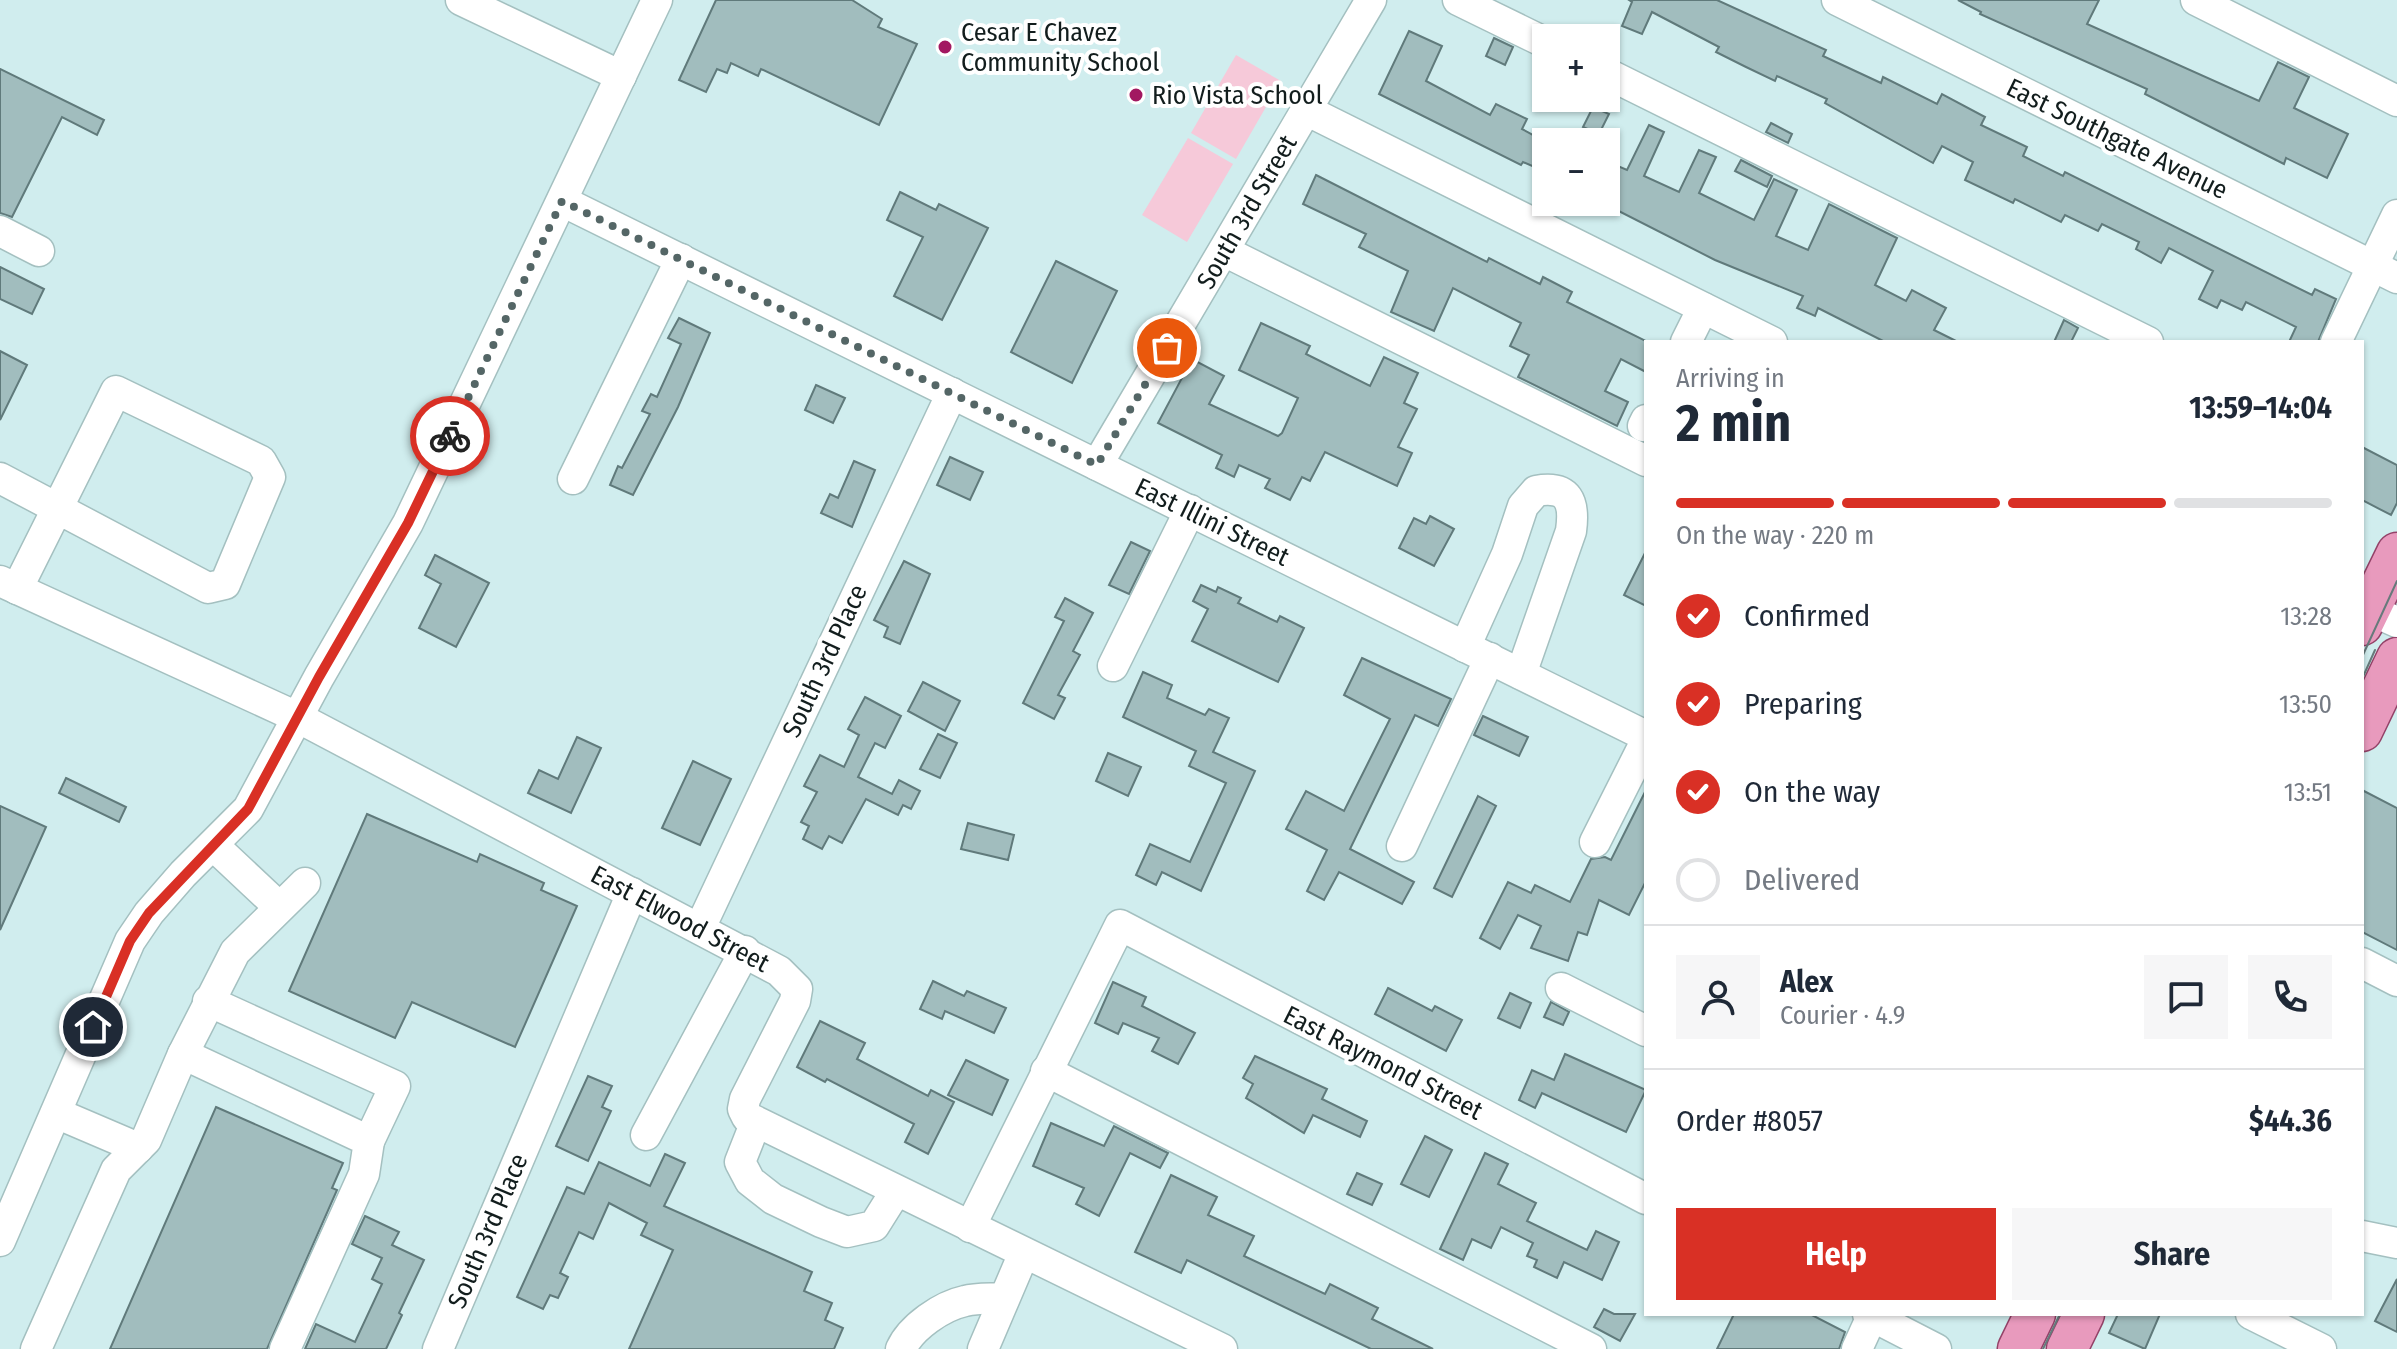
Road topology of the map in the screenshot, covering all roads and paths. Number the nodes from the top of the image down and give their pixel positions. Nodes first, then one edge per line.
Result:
1 (461, 0) edge
2 (657, 0) edge
3 (1371, 0) edge
4 (1458, 0) edge
5 (1837, 0) edge
6 (2196, 0) edge
7 (1532, 36) edge
8 (621, 76) junction
9 (1620, 80) edge
10 (2397, 101) edge
11 (1306, 110) junction
12 (562, 201) junction
13 (2397, 215) edge
14 (0, 231) edge
15 (39, 251) dead end
16 (1224, 251) junction
17 (681, 259) junction
18 (2384, 271) edge
19 (1703, 308) junction
20 (1687, 340) edge
21 (1768, 340) edge
22 (2144, 340) edge
23 (2337, 340) edge
24 (952, 393) junction
25 (1644, 460) edge
26 (1097, 465) junction
27 (0, 478) edge
28 (573, 479) dead end
29 (58, 506) junction
30 (1190, 510) junction
31 (2397, 553) edge
32 (9, 585) edge
33 (2373, 623) edge
34 (1477, 653) junction
35 (2397, 656) edge
36 (1113, 666) dead end
37 (1521, 674) junction
38 (297, 717) junction
39 (2364, 727) edge
40 (1644, 737) edge
41 (1644, 742) edge
42 (1595, 842) dead end
43 (213, 845) junction
44 (1402, 846) dead end
45 (305, 883) dead end
46 (632, 893) junction
47 (278, 906) junction
48 (700, 928) junction
49 (745, 951) junction
50 (2364, 964) edge
51 (2397, 981) edge
52 (1561, 988) dead end
53 (208, 1001) junction
54 (1644, 1030) edge
55 (183, 1054) junction
56 (1046, 1071) junction
57 (56, 1113) junction
58 (755, 1124) junction
59 (646, 1135) dead end
60 (369, 1141) junction
61 (138, 1148) junction
62 (896, 1191) junction
63 (1644, 1198) edge
64 (970, 1227) junction
65 (2364, 1236) edge
66 (0, 1241) edge
67 (2397, 1243) edge
68 (1024, 1253) junction
69 (1003, 1298) junction
70 (1871, 1316) edge
71 (1873, 1316) edge
72 (2034, 1316) edge
73 (2083, 1316) edge
74 (2255, 1316) edge
75 (36, 1349) edge
76 (285, 1349) edge
77 (438, 1349) edge
78 (901, 1349) edge
79 (983, 1349) edge
80 (1222, 1349) edge
81 (1591, 1349) edge
82 (1857, 1349) edge
83 (1936, 1349) edge
84 (2018, 1349) edge
85 (2067, 1349) edge
86 (2321, 1349) edge

1 - 8 street
2 - 8 street
3 - 11 street, South 3rd Street
4 - 7 street
5 - 18 street, East Southgate Avenue
6 - 10 street
8 - 12 street
9 - 22 street
11 - 16 street, South 3rd Street
11 - 19 street
12 - 17 street, East Illini Street
12 - 38 street
13 - 18 street
14 - 15 street
16 - 25 street
16 - 26 street, South 3rd Street
17 - 24 street, East Illini Street
17 - 28 street
18 - 23 street
19 - 20 street
19 - 21 street
24 - 26 street, East Illini Street
24 - 48 street, South 3rd Place
26 - 30 street, East Illini Street
27 - 29 street
29 - 29 street
29 - 32 street
30 - 34 street, East Illini Street
30 - 36 street
31 - 33 main road
32 - 38 street, East Elwood Street
33 - 35 street
34 - 37 street, East Illini Street
34 - 37 street
34 - 44 street
35 - 39 main road
37 - 40 street, East Illini Street
38 - 43 street
38 - 46 street, East Elwood Street
41 - 42 street
43 - 47 street
43 - 57 street
45 - 47 street
46 - 48 street, East Elwood Street
46 - 77 street, South 3rd Place
47 - 53 street
48 - 49 street, East Elwood Street
49 - 58 street, East Elwood Street
49 - 59 street
50 - 51 street
52 - 54 street
53 - 55 street
53 - 60 street
55 - 60 street
55 - 61 street
56 - 63 street, East Raymond Street
56 - 64 street
56 - 81 street
57 - 61 street
57 - 66 street
58 - 62 street
58 - 62 street
60 - 76 street
61 - 75 street
62 - 64 street
64 - 68 street
65 - 67 street
68 - 69 street
68 - 80 street
69 - 78 street
69 - 79 street
70 - 82 street
71 - 83 street
72 - 84 main road
73 - 85 main road
74 - 86 street

